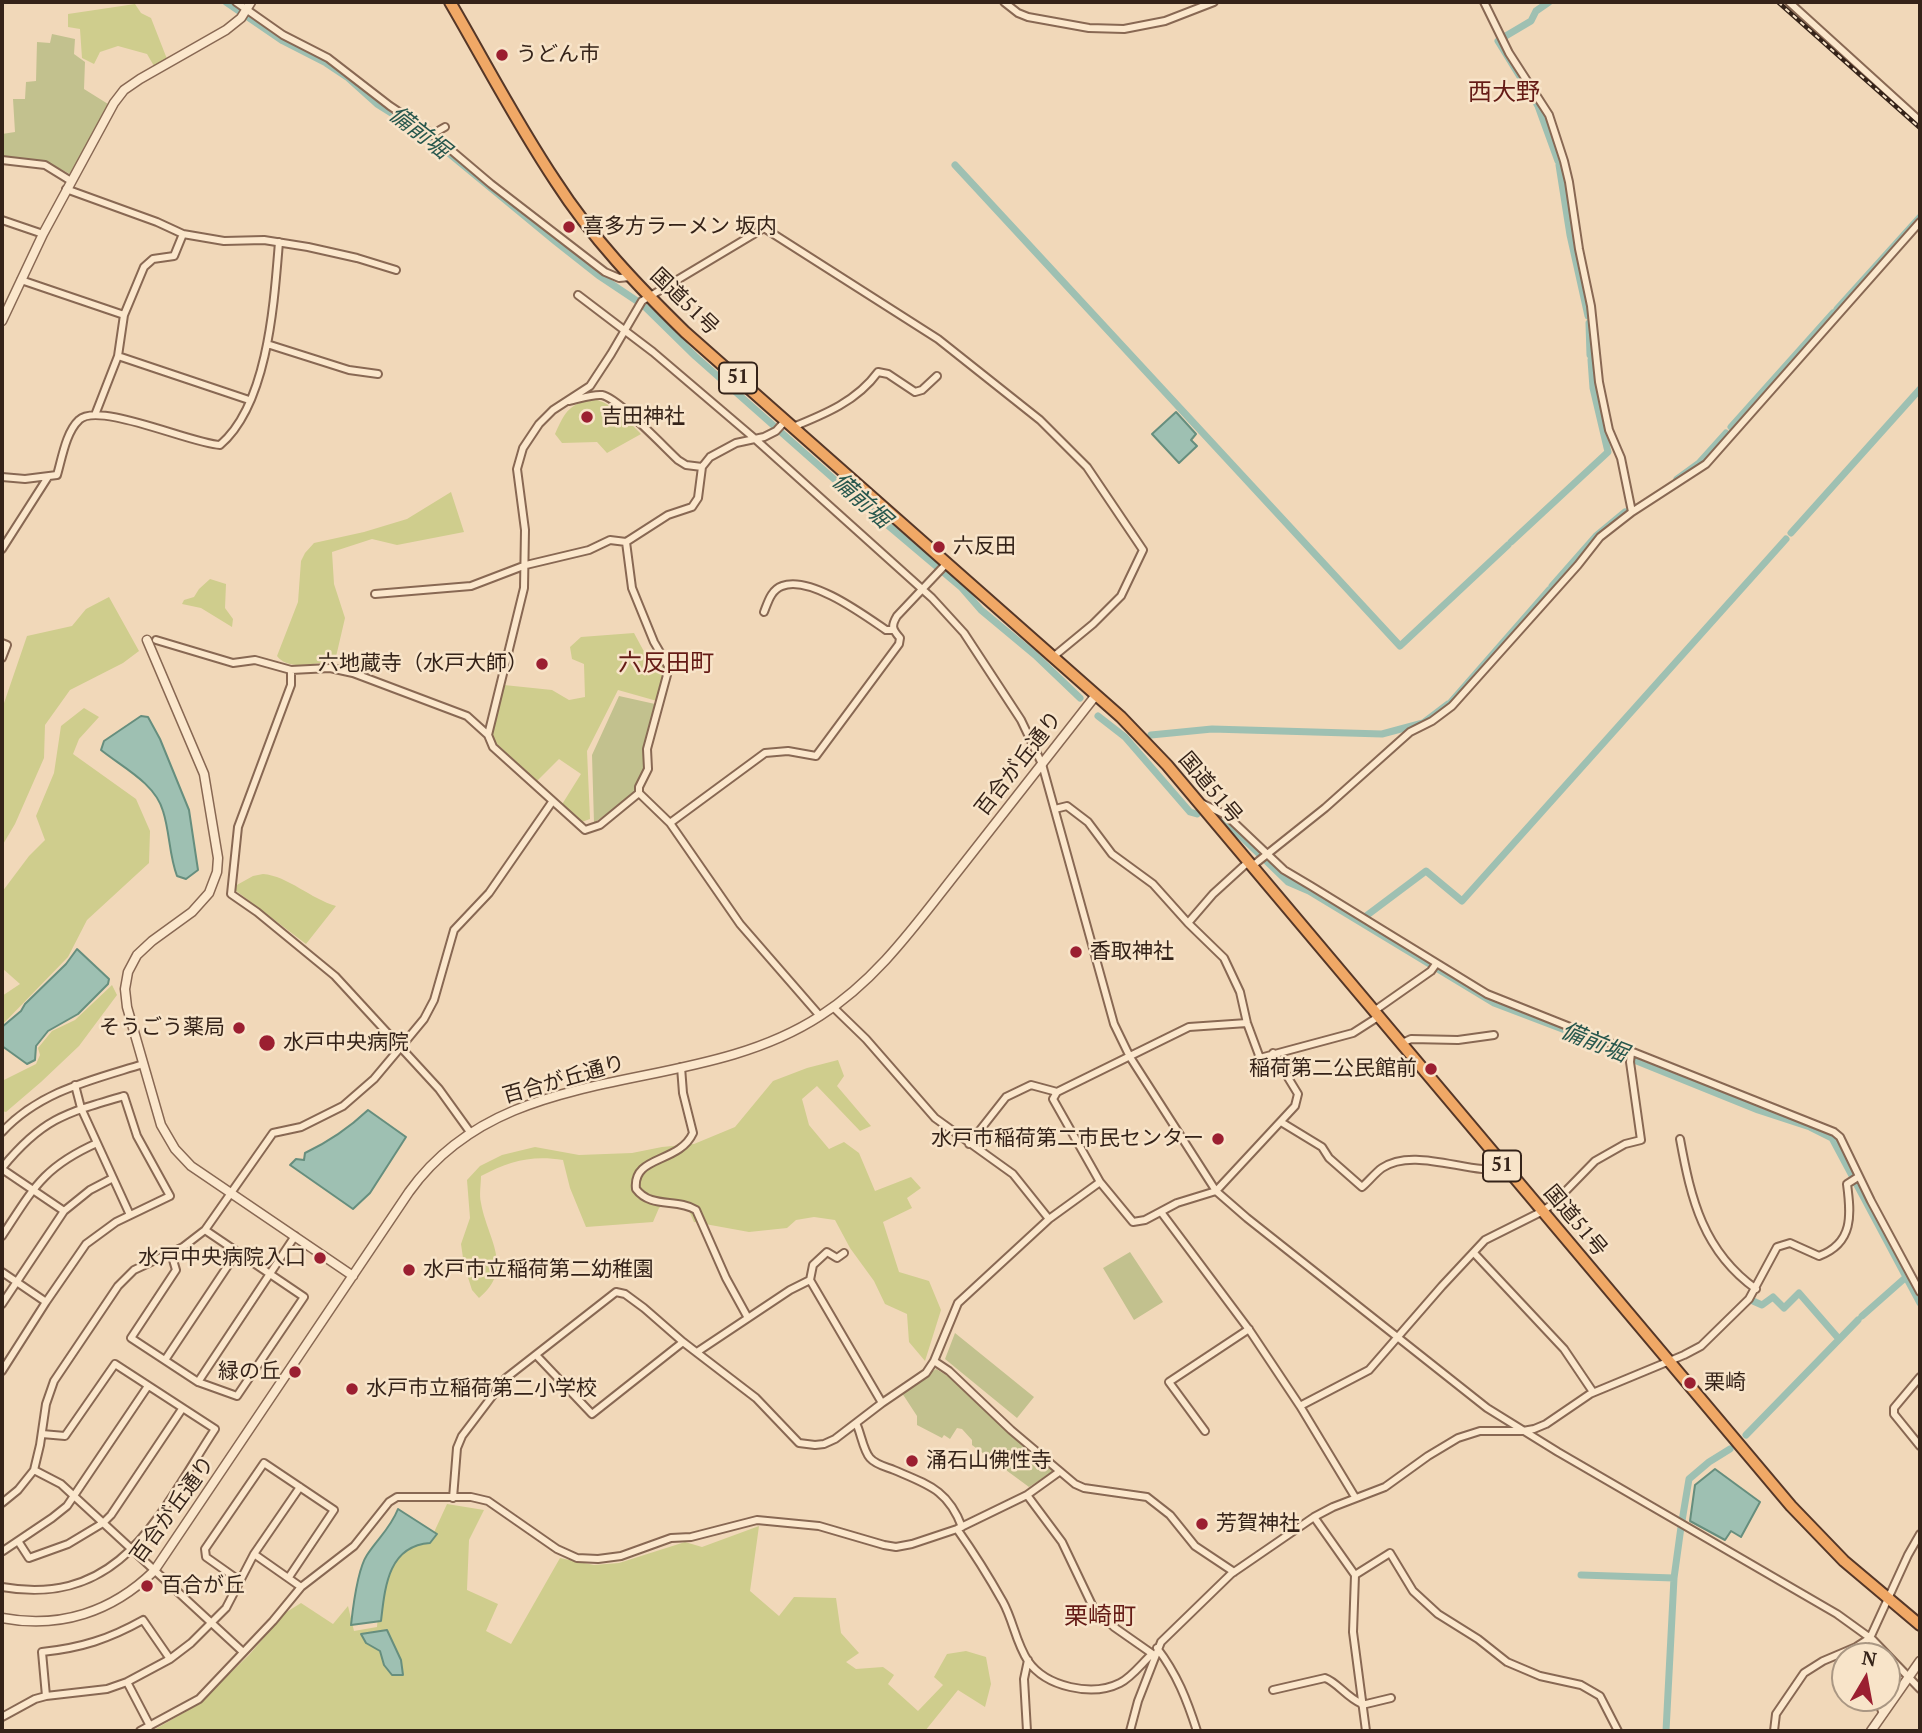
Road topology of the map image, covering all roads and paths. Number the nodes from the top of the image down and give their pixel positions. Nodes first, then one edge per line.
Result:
1 (236, 2) edge
2 (251, 2) edge
3 (450, 2) edge
4 (1004, 2) edge
5 (1214, 2) edge
6 (1484, 2) edge
7 (1789, 2) edge
8 (243, 14) junction
9 (1920, 121) edge
10 (445, 127) dead end
11 (431, 135) junction
12 (2, 160) edge
13 (71, 181) junction
14 (66, 190) junction
15 (2, 220) edge
16 (1920, 222) edge
17 (43, 234) junction
18 (183, 234) junction
19 (279, 243) junction
20 (396, 270) dead end
21 (630, 277) junction
22 (21, 280) junction
23 (578, 295) dead end
24 (649, 296) junction
25 (124, 315) junction
26 (2, 321) edge
27 (626, 330) junction
28 (267, 344) junction
29 (118, 356) junction
30 (378, 374) dead end
31 (937, 376) dead end
32 (249, 400) junction
33 (566, 400) junction
34 (95, 415) junction
35 (783, 426) junction
36 (754, 438) junction
37 (702, 467) junction
38 (2, 477) edge
39 (48, 477) junction
40 (1632, 512) junction
41 (626, 542) junction
42 (2, 549) edge
43 (526, 565) junction
44 (943, 568) junction
45 (922, 589) junction
46 (375, 594) dead end
47 (764, 612) dead end
48 (893, 630) junction
49 (151, 640) joint
50 (2, 642) edge
51 (1053, 657) junction
52 (2, 658) edge
53 (291, 670) junction
54 (1096, 695) junction
55 (488, 735) junction
56 (1042, 764) junction
57 (639, 793) junction
58 (1194, 799) junction
59 (552, 802) junction
60 (1055, 809) junction
61 (670, 823) junction
62 (1258, 860) junction
63 (1188, 923) junction
64 (1434, 967) junction
65 (833, 1007) junction
66 (1375, 1015) junction
67 (820, 1016) junction
68 (1247, 1024) junction
69 (1494, 1035) dead end
70 (1400, 1044) junction
71 (400, 1048) junction
72 (1273, 1053) junction
73 (1130, 1057) junction
74 (1631, 1057) junction
75 (143, 1064) junction
76 (681, 1066) junction
77 (75, 1085) junction
78 (1057, 1092) junction
79 (81, 1108) junction
80 (1281, 1122) junction
81 (2, 1132) edge
82 (470, 1132) junction
83 (1680, 1139) dead end
84 (97, 1143) junction
85 (969, 1144) junction
86 (2, 1168) edge
87 (1505, 1169) junction
88 (113, 1178) junction
89 (1854, 1179) junction
90 (1100, 1182) junction
91 (33, 1190) junction
92 (1216, 1191) junction
93 (231, 1193) junction
94 (64, 1211) junction
95 (1161, 1212) junction
96 (1541, 1212) junction
97 (130, 1215) junction
98 (1049, 1219) junction
99 (205, 1230) junction
100 (2, 1236) edge
101 (295, 1236) junction
102 (237, 1252) junction
103 (171, 1253) junction
104 (844, 1253) dead end
105 (1474, 1253) junction
106 (2, 1272) edge
107 (270, 1274) junction
108 (353, 1276) junction
109 (810, 1280) junction
110 (16, 1282) junction
111 (1756, 1289) junction
112 (1920, 1292) edge
113 (46, 1302) junction
114 (2, 1304) edge
115 (748, 1318) junction
116 (1249, 1329) junction
117 (1398, 1338) junction
118 (683, 1342) junction
119 (697, 1352) junction
120 (536, 1355) junction
121 (165, 1360) junction
122 (934, 1362) junction
123 (1668, 1362) junction
124 (2, 1371) edge
125 (1920, 1377) edge
126 (198, 1382) junction
127 (148, 1386) junction
128 (1594, 1392) junction
129 (881, 1403) junction
130 (1300, 1406) junction
131 (182, 1409) junction
132 (856, 1423) junction
133 (1205, 1431) dead end
134 (1523, 1431) junction
135 (42, 1434) junction
136 (1920, 1446) edge
137 (34, 1470) junction
138 (1059, 1472) junction
139 (300, 1487) junction
140 (1027, 1495) junction
141 (74, 1497) junction
142 (1355, 1497) junction
143 (453, 1498) junction
144 (2, 1503) edge
145 (1314, 1517) junction
146 (103, 1523) junction
147 (960, 1528) junction
148 (1920, 1534) edge
149 (18, 1541) junction
150 (132, 1550) junction
151 (2, 1552) edge
152 (254, 1554) junction
153 (154, 1571) junction
154 (1234, 1572) junction
155 (1355, 1575) junction
156 (289, 1577) junction
157 (240, 1581) junction
158 (2, 1587) edge
159 (300, 1587) junction
160 (1888, 1599) junction
161 (2, 1618) edge
162 (212, 1624) junction
163 (1920, 1625) edge
164 (1871, 1639) junction
165 (1871, 1642) edge
166 (243, 1652) junction
167 (1154, 1653) junction
168 (170, 1659) junction
169 (1028, 1660) junction
170 (1920, 1661) edge
171 (1909, 1676) junction
172 (127, 1682) junction
173 (1920, 1689) edge
174 (1273, 1690) dead end
175 (46, 1696) junction
176 (1391, 1698) dead end
177 (1362, 1704) junction
178 (1883, 1714) joint
179 (2, 1717) edge
180 (150, 1726) junction
181 (140, 1731) edge
182 (1027, 1731) edge
183 (1130, 1731) edge
184 (1197, 1731) edge
185 (1366, 1731) edge
186 (1618, 1731) edge
187 (1774, 1731) edge
188 (1871, 1731) edge

1 - 8 street
2 - 8 street
3 - 21 highway, 国道51号 / 51
4 - 5 street
6 - 40 street
7 - 9 street
8 - 11 street
8 - 13 street
10 - 11 street
11 - 21 street
12 - 13 street
13 - 14 street
14 - 17 street
14 - 18 street
15 - 17 street
16 - 40 street
17 - 22 street
18 - 19 street
18 - 25 street
19 - 20 street
19 - 28 street
21 - 24 highway, 国道51号 / 51
22 - 25 street
22 - 26 street
23 - 27 street
24 - 27 street
24 - 35 highway, 国道51号 / 51
24 - 51 street
25 - 29 street
27 - 33 street
27 - 36 street
28 - 30 street
28 - 32 street
29 - 32 street
29 - 34 street
31 - 35 street
32 - 34 street
33 - 37 street
33 - 43 street
34 - 39 street
35 - 36 street
35 - 44 highway, 国道51号 / 51
36 - 37 street
36 - 45 street
37 - 41 street
38 - 39 street
39 - 42 street
40 - 62 street
41 - 43 street
41 - 57 street
43 - 46 street
43 - 55 street
44 - 45 street
44 - 51 highway, 国道51号 / 51
45 - 48 street
45 - 56 street
47 - 48 street
48 - 61 street
49 - 53 street
49 - 75 street
50 - 52 street
51 - 54 highway, 国道51号 / 51
53 - 55 street
53 - 71 street
54 - 56 street, 百合が丘通り
54 - 58 highway, 国道51号 / 51
55 - 59 street
56 - 60 street
56 - 65 street, 百合が丘通り
57 - 59 street
57 - 61 street
58 - 62 highway, 国道51号 / 51
58 - 62 street
59 - 71 street
60 - 63 street
60 - 73 street
61 - 67 street
62 - 63 street
62 - 64 street
62 - 66 highway, 国道51号 / 51
63 - 68 street
64 - 66 street
64 - 74 street
65 - 67 street, 百合が丘通り
65 - 85 street
66 - 70 highway, 国道51号 / 51
66 - 72 street
67 - 76 street, 百合が丘通り
68 - 72 street
68 - 73 street
69 - 70 street
70 - 87 highway, 国道51号 / 51
71 - 82 street
71 - 93 street
72 - 80 street
73 - 78 street
73 - 92 street
74 - 89 street
74 - 96 street
75 - 77 street
75 - 93 street
76 - 82 street, 百合が丘通り
76 - 115 street
77 - 79 street
77 - 81 street
78 - 85 street
78 - 90 street
79 - 84 street
79 - 86 street
79 - 97 street
80 - 87 street
80 - 92 street
82 - 108 street, 百合が丘通り
83 - 111 street
84 - 88 street
84 - 91 street
85 - 98 street
86 - 91 street
87 - 96 highway, 国道51号 / 51
88 - 94 street
88 - 97 street
89 - 111 street
89 - 112 street
90 - 95 street
90 - 98 street
91 - 94 street
91 - 100 street
92 - 95 street
92 - 117 street
93 - 99 street
93 - 101 street
94 - 110 street
95 - 116 street
96 - 105 street
96 - 123 highway, 国道51号 / 51
97 - 113 street
98 - 122 street
99 - 102 street
99 - 103 street
101 - 107 street
101 - 108 street
102 - 107 street
102 - 121 street
103 - 121 street
103 - 135 street
104 - 109 street
105 - 117 street
105 - 128 street
106 - 110 street
107 - 126 street
107 - 126 street
108 - 153 street, 百合が丘通り
109 - 115 street
109 - 129 street
110 - 113 street
110 - 114 street
111 - 123 street
113 - 124 street
115 - 119 street
116 - 130 street
116 - 133 street
117 - 130 street
117 - 134 street
118 - 119 street
118 - 120 street
118 - 120 street
119 - 132 street
120 - 143 street
121 - 126 street
122 - 129 street
122 - 138 street
123 - 128 street
123 - 160 highway, 国道51号 / 51
125 - 136 street
127 - 131 street
127 - 135 street
127 - 141 street
128 - 134 street
129 - 132 street
130 - 142 street
131 - 146 street
131 - 150 street
132 - 147 street
134 - 142 street
134 - 164 street
135 - 137 street
137 - 141 street
137 - 144 street
138 - 140 street
138 - 154 street
139 - 152 street
139 - 156 street
139 - 157 street
140 - 147 street
140 - 167 street
141 - 146 street
141 - 149 street
142 - 145 street
143 - 147 street
143 - 159 street
145 - 154 street
145 - 155 street
146 - 149 street
146 - 150 street
147 - 169 street
148 - 160 street
149 - 151 street
150 - 153 street
150 - 158 street
152 - 156 street
152 - 157 street
153 - 161 street, 百合が丘通り
153 - 162 street
154 - 167 street
155 - 177 street
155 - 186 street
156 - 159 street
157 - 162 street
159 - 166 street
160 - 163 highway, 国道51号 / 51
160 - 164 street
162 - 166 street
162 - 168 street
164 - 165 street
164 - 171 street
164 - 187 street
166 - 180 street
167 - 169 street
167 - 183 street
167 - 184 street
168 - 172 street
168 - 175 street
169 - 182 street
170 - 171 street
171 - 173 street
171 - 178 street
172 - 175 street
172 - 180 street
174 - 177 street
175 - 179 street
176 - 177 street
177 - 185 street
178 - 188 street
180 - 181 street

